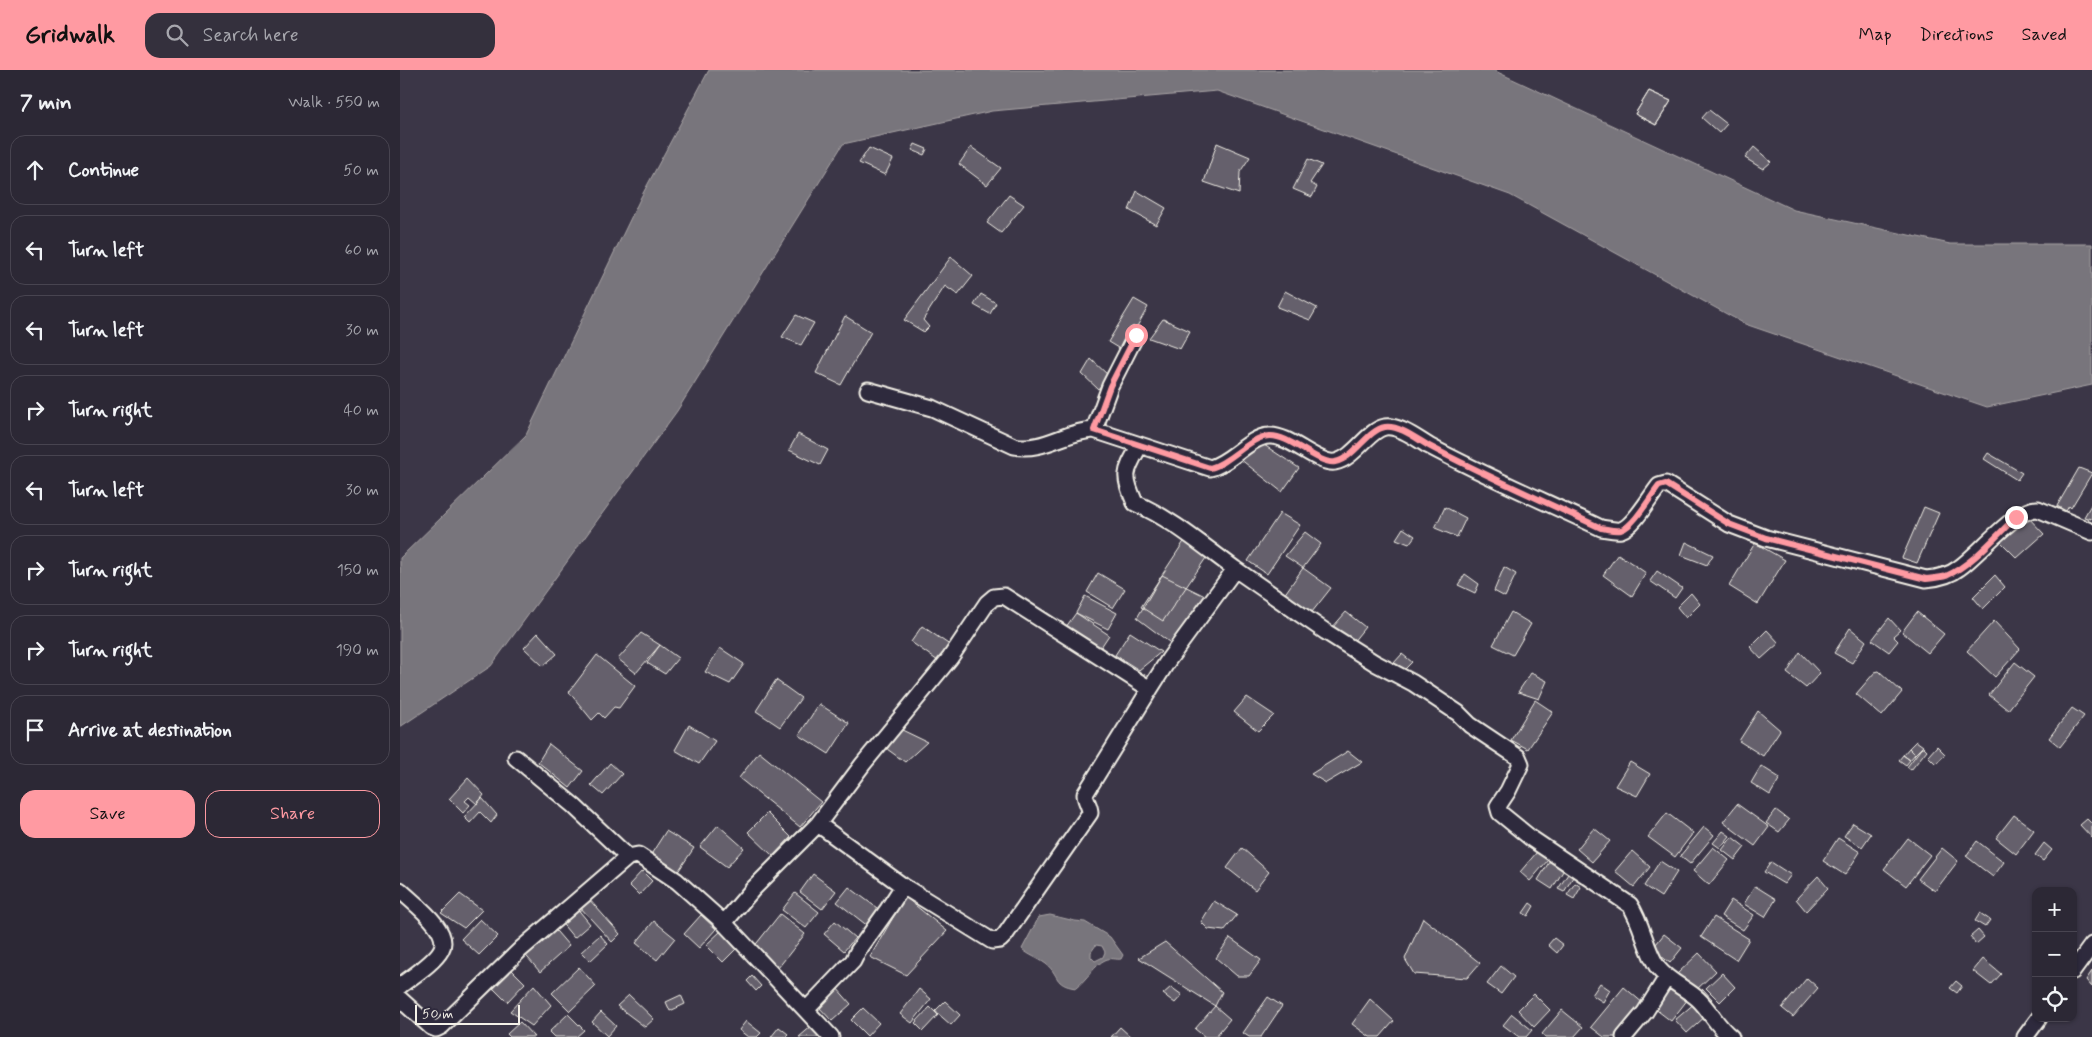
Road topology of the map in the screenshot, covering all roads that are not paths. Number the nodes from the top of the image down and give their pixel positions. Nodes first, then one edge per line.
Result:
1 (1136, 335) dead end
2 (868, 390) dead end
3 (1094, 430) junction
4 (1140, 445) junction
5 (2092, 532) edge
6 (1235, 569) junction
7 (1150, 689) junction
8 (516, 758) dead end
9 (818, 824) junction
10 (628, 856) junction
11 (903, 886) junction
12 (400, 890) edge
13 (724, 923) junction
14 (2092, 946) edge
15 (2077, 966) edge
16 (1667, 977) junction
17 (400, 986) edge
18 (400, 999) edge
19 (806, 1010) junction
20 (2036, 1022) edge
21 (831, 1037) edge
22 (1624, 1037) edge
23 (1731, 1037) edge
24 (2025, 1037) edge

1 - 3 street
2 - 3 street
3 - 4 street
4 - 5 street
4 - 6 street
6 - 7 street
6 - 16 street
7 - 9 street
7 - 11 street
8 - 10 street
9 - 11 street
9 - 13 street
10 - 13 street
10 - 18 street
11 - 19 street
12 - 17 street
13 - 19 street
14 - 15 street
16 - 22 street
16 - 23 street
19 - 21 street
20 - 24 street

